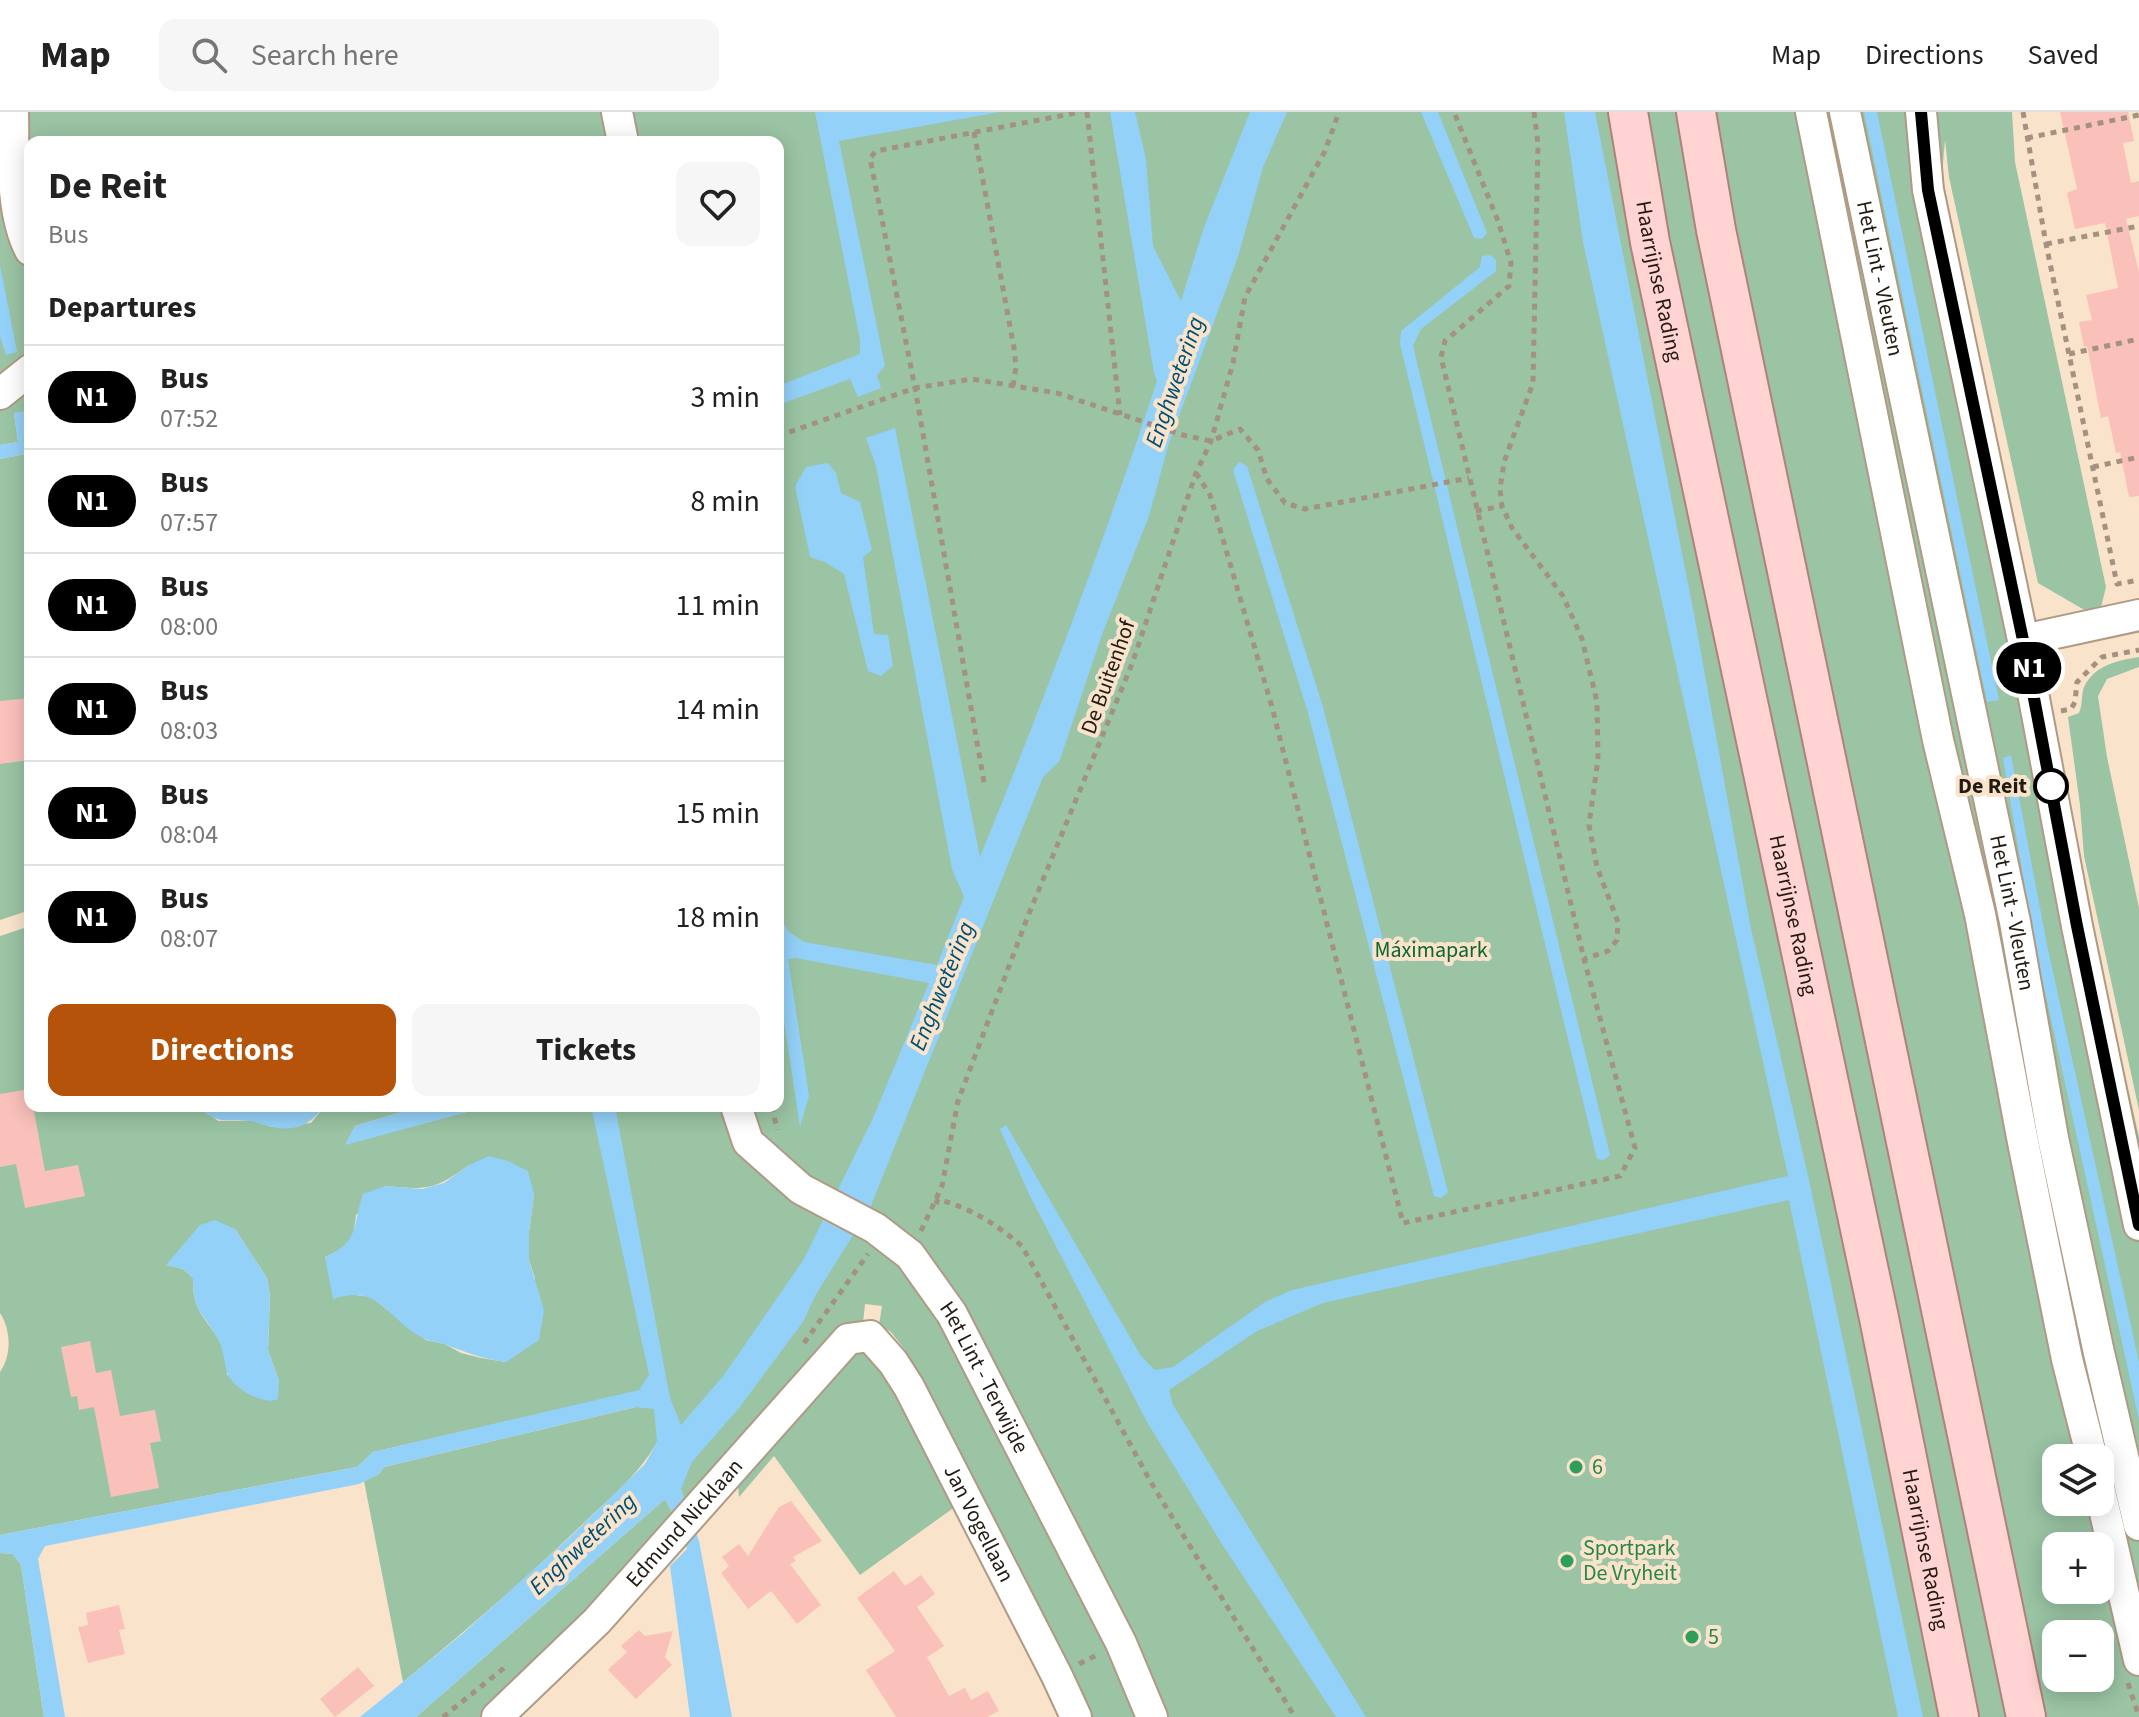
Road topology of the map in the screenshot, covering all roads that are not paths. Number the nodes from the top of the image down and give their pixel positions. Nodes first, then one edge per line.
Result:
1 (13, 112) edge
2 (617, 112) edge
3 (1628, 112) edge
4 (1696, 112) edge
5 (1811, 112) edge
6 (1921, 112) edge
7 (1847, 124) edge
8 (622, 136) edge
9 (1816, 142) junction
10 (24, 239) edge
11 (24, 375) edge
12 (0, 394) edge
13 (1928, 514) junction
14 (1896, 520) junction
15 (2139, 615) edge
16 (2023, 640) junction
17 (1974, 731) junction
18 (1938, 740) junction
19 (738, 1112) edge
20 (2053, 1138) junction
21 (2023, 1142) junction
22 (2139, 1225) edge
23 (870, 1336) joint
24 (2099, 1353) junction
25 (2067, 1359) junction
26 (2088, 1444) edge
27 (2114, 1508) edge
28 (2129, 1527) edge
29 (2139, 1660) edge
30 (497, 1717) edge
31 (1076, 1717) edge
32 (1152, 1717) edge
33 (1959, 1717) edge
34 (2026, 1717) edge

1 - 10 street
2 - 8 street
3 - 33 main road, Haarrijnse Rading
4 - 34 main road
5 - 9 street, Het Lint - Vleuten
6 - 16 street
7 - 9 street
7 - 13 street, Het Lint - Vleuten
9 - 14 street, Het Lint - Vleuten
11 - 12 street
13 - 14 street
13 - 17 street, Het Lint - Vleuten
14 - 18 street, Het Lint - Vleuten
15 - 16 street
16 - 22 street
17 - 18 street
17 - 20 street, Het Lint - Vleuten
18 - 21 street, Het Lint - Vleuten
19 - 32 street, Het Lint - Terwijde
20 - 21 street
20 - 24 street, Het Lint - Vleuten
21 - 25 street, Het Lint - Vleuten
23 - 30 street, Edmund Nicklaan
23 - 31 street, Jan Vogellaan
24 - 25 street
24 - 28 street, Het Lint - Vleuten
25 - 26 street, Het Lint - Vleuten
27 - 28 street, Het Lint - Vleuten
28 - 29 street, Het Lint - Vleuten

